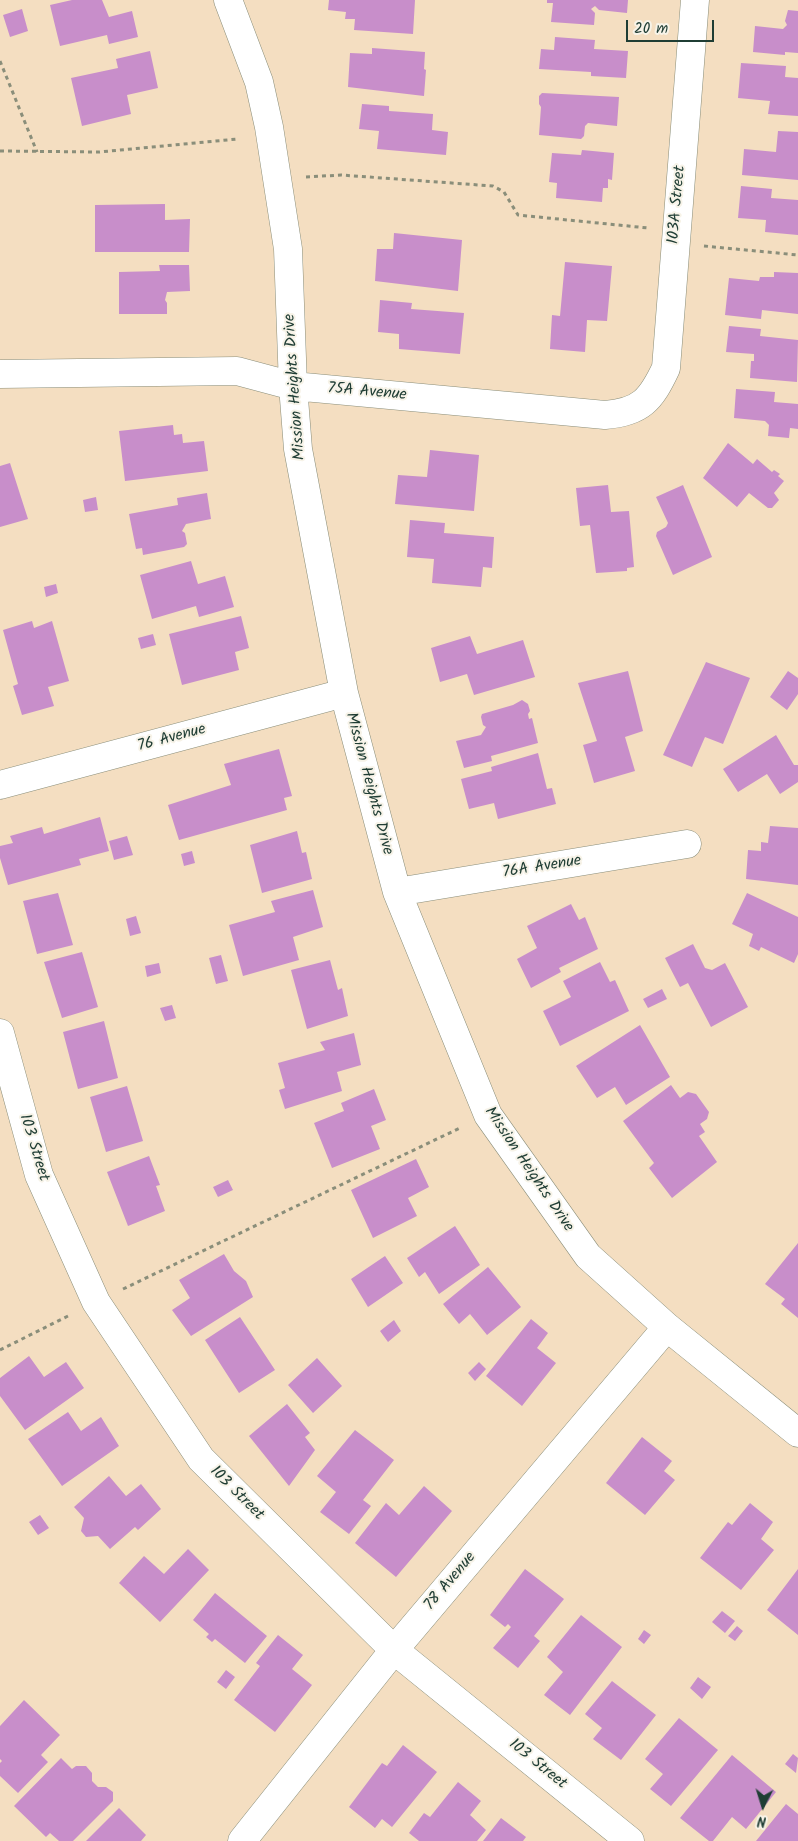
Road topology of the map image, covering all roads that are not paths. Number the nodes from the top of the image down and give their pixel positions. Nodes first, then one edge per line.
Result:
1 (228, 0) edge
2 (695, 0) edge
3 (0, 374) edge
4 (293, 386) junction
5 (643, 404) joint
6 (344, 693) junction
7 (0, 785) edge
8 (687, 844) dead end
9 (397, 892) junction
10 (0, 1033) edge
11 (666, 1327) junction
12 (798, 1433) edge
13 (394, 1650) junction
14 (242, 1841) edge
15 (630, 1841) edge

1 - 4 street, Mission Heights Drive
2 - 5 street, 103A Street
3 - 4 street, 75A Avenue
4 - 5 street, 75A Avenue
4 - 6 street, Mission Heights Drive
6 - 7 street, 76 Avenue
6 - 9 street, Mission Heights Drive
8 - 9 street, 76A Avenue
9 - 11 street, Mission Heights Drive
10 - 13 street, 103 Street
11 - 12 street, Mission Heights Drive
11 - 13 street, 78 Avenue
13 - 14 street, 78 Avenue
13 - 15 street, 103 Street

